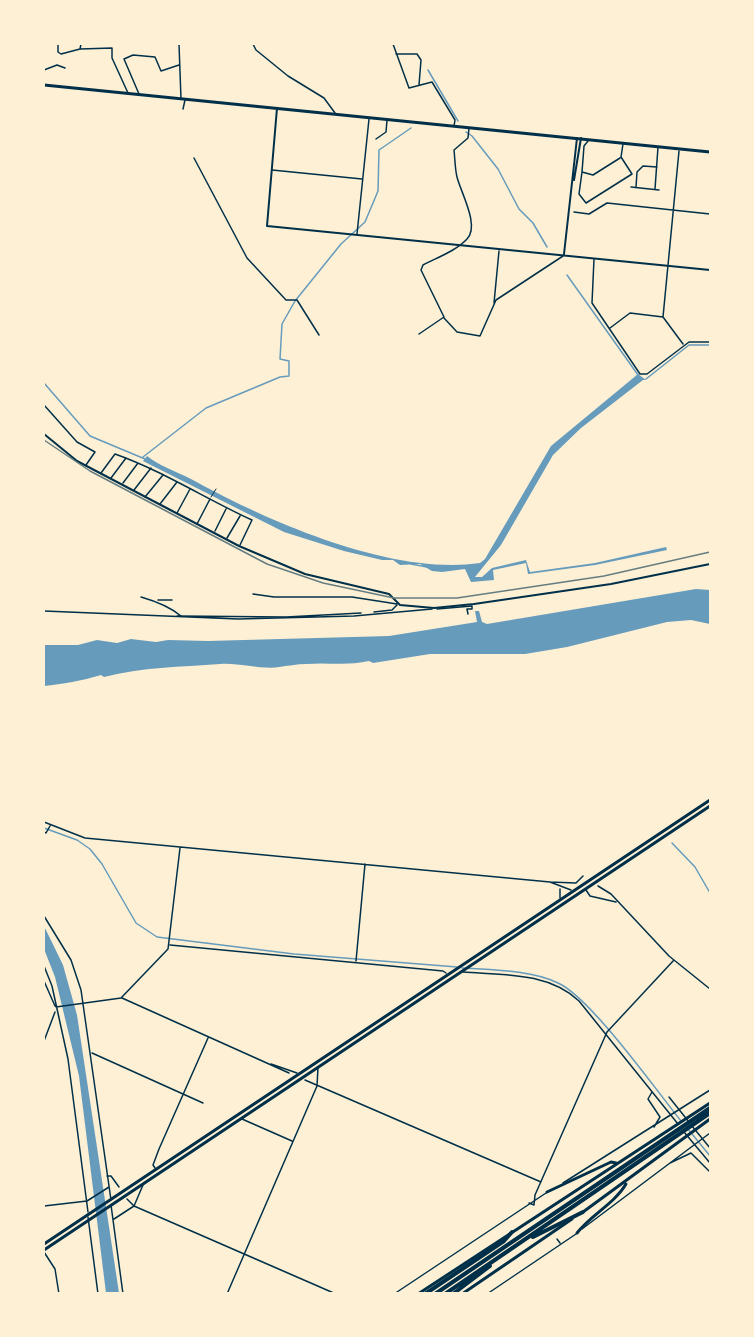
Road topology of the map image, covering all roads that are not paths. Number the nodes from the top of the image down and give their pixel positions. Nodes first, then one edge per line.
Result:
1 (58, 44) edge
2 (81, 44) edge
3 (101, 44) edge
4 (179, 44) edge
5 (253, 44) edge
6 (393, 44) edge
7 (102, 48) junction
8 (80, 50) junction
9 (396, 54) junction
10 (179, 65) junction
11 (65, 68) dead end
12 (44, 70) edge
13 (44, 85) edge
14 (419, 86) junction
15 (128, 93) junction
16 (139, 95) junction
17 (183, 99) junction
18 (277, 108) junction
19 (183, 109) dead end
20 (335, 114) junction
21 (369, 118) junction
22 (387, 120) junction
23 (454, 126) junction
24 (469, 130) junction
25 (376, 138) dead end
26 (579, 138) junction
27 (590, 140) junction
28 (623, 143) junction
29 (658, 146) junction
30 (680, 149) junction
31 (711, 152) edge
32 (621, 157) junction
33 (194, 158) dead end
34 (657, 167) junction
35 (272, 170) junction
36 (582, 172) junction
37 (363, 179) junction
38 (631, 187) dead end
39 (636, 187) junction
40 (655, 189) junction
41 (659, 190) dead end
42 (674, 211) junction
43 (574, 212) dead end
44 (711, 214) edge
45 (357, 235) junction
46 (459, 245) junction
47 (499, 249) junction
48 (564, 256) junction
49 (594, 259) junction
50 (668, 266) junction
51 (711, 270) edge
52 (494, 304) junction
53 (444, 317) junction
54 (663, 317) junction
55 (610, 328) junction
56 (419, 334) dead end
57 (319, 335) dead end
58 (711, 342) edge
59 (683, 345) junction
60 (44, 405) edge
61 (44, 434) edge
62 (126, 458) junction
63 (138, 462) junction
64 (86, 465) junction
65 (151, 468) junction
66 (101, 473) junction
67 (163, 474) junction
68 (111, 478) junction
69 (177, 482) junction
70 (122, 484) junction
71 (190, 488) junction
72 (216, 489) dead end
73 (134, 490) junction
74 (145, 497) junction
75 (211, 498) junction
76 (160, 504) junction
77 (227, 508) junction
78 (177, 513) junction
79 (240, 515) junction
80 (197, 524) junction
81 (214, 533) junction
82 (226, 539) junction
83 (239, 546) junction
84 (711, 564) edge
85 (253, 594) dead end
86 (141, 597) dead end
87 (157, 600) junction
88 (172, 600) dead end
89 (398, 604) junction
90 (44, 611) edge
91 (394, 611) junction
92 (468, 614) dead end
93 (171, 616) dead end
94 (181, 616) junction
95 (711, 801) edge
96 (711, 806) edge
97 (44, 822) edge
98 (50, 825) junction
99 (678, 825) junction
100 (44, 832) edge
101 (180, 846) junction
102 (365, 863) junction
103 (583, 876) dead end
104 (550, 882) junction
105 (598, 886) dead end
106 (559, 888) junction
107 (585, 889) junction
108 (574, 891) junction
109 (560, 900) junction
110 (618, 902) junction
111 (44, 916) edge
112 (170, 944) junction
113 (674, 960) junction
114 (356, 961) junction
115 (44, 966) edge
116 (461, 971) junction
117 (447, 975) junction
118 (44, 981) edge
119 (711, 989) edge
120 (121, 998) junction
121 (83, 1003) junction
122 (57, 1006) junction
123 (56, 1011) junction
124 (606, 1033) junction
125 (208, 1037) junction
126 (44, 1041) edge
127 (91, 1053) junction
128 (270, 1063) junction
129 (318, 1066) junction
130 (289, 1073) dead end
131 (298, 1074) junction
132 (305, 1080) dead end
133 (317, 1086) junction
134 (711, 1090) edge
135 (652, 1091) junction
136 (183, 1094) junction
137 (669, 1097) dead end
138 (203, 1102) dead end
139 (710, 1102) edge
140 (711, 1108) edge
141 (680, 1111) junction
142 (711, 1113) edge
143 (673, 1116) junction
144 (241, 1118) junction
145 (711, 1119) edge
146 (653, 1128) junction
147 (711, 1133) edge
148 (702, 1139) junction
149 (294, 1141) junction
150 (694, 1144) junction
151 (711, 1149) edge
152 (670, 1162) junction
153 (711, 1163) edge
154 (617, 1164) junction
155 (155, 1168) junction
156 (711, 1172) edge
157 (107, 1176) junction
158 (628, 1180) junction
159 (542, 1182) junction
160 (143, 1183) junction
161 (108, 1187) junction
162 (119, 1187) dead end
163 (537, 1192) junction
164 (547, 1192) junction
165 (542, 1195) junction
166 (127, 1199) dead end
167 (535, 1199) junction
168 (88, 1200) junction
169 (110, 1202) junction
170 (530, 1203) junction
171 (44, 1206) edge
172 (134, 1206) junction
173 (583, 1212) junction
174 (90, 1214) junction
175 (114, 1219) junction
176 (87, 1220) junction
177 (512, 1232) junction
178 (577, 1233) junction
179 (557, 1239) dead end
180 (44, 1244) edge
181 (561, 1244) junction
182 (44, 1251) edge
183 (244, 1254) junction
184 (59, 1293) edge
185 (98, 1293) edge
186 (123, 1293) edge
187 (227, 1293) edge
188 (336, 1293) edge
189 (396, 1293) edge
190 (418, 1293) edge
191 (425, 1293) edge
192 (435, 1293) edge
193 (445, 1293) edge
194 (453, 1293) edge
195 (462, 1293) edge
196 (489, 1293) edge

1 - 8 street
2 - 8 street
3 - 7 street
4 - 10 street
5 - 20 street
6 - 9 street
7 - 8 street
7 - 15 street
9 - 14 street
9 - 14 street
10 - 16 street
10 - 17 street
11 - 12 street
13 - 15 main road
14 - 23 street
15 - 16 main road
16 - 17 main road
17 - 18 main road
17 - 19 street
18 - 20 main road
18 - 35 main road
20 - 21 main road
21 - 22 main road
21 - 37 street
22 - 23 main road
22 - 25 street
23 - 24 main road
24 - 26 main road
24 - 46 street
26 - 27 main road
26 - 48 main road
27 - 28 main road
27 - 36 street
28 - 29 main road
28 - 32 street
29 - 30 main road
29 - 34 street
30 - 31 main road
30 - 42 street
32 - 36 street
32 - 36 street
33 - 57 street
34 - 39 street
34 - 40 street
35 - 37 street
35 - 45 main road
37 - 45 street
38 - 39 street
39 - 40 street
40 - 41 street
42 - 43 street
42 - 44 street
42 - 50 street
45 - 46 main road
46 - 47 main road
46 - 53 street
47 - 48 main road
47 - 52 street
48 - 49 main road
48 - 52 street
49 - 50 main road
49 - 55 street
50 - 51 main road
50 - 54 street
52 - 53 street
53 - 56 street
54 - 55 street
54 - 59 street
55 - 59 street
58 - 59 street
60 - 64 street
61 - 64 main road
62 - 63 street
62 - 66 street
62 - 68 street
63 - 65 street
63 - 70 street
64 - 66 main road
65 - 67 street
65 - 73 street
66 - 68 main road
67 - 69 street
67 - 74 street
68 - 70 main road
69 - 71 street
69 - 76 street
70 - 73 main road
71 - 75 street
71 - 78 street
72 - 75 lane
73 - 74 main road
74 - 76 main road
75 - 77 street
75 - 80 street
76 - 78 main road
77 - 79 street
77 - 81 street
78 - 80 main road
79 - 82 street
79 - 83 street
80 - 81 main road
81 - 82 main road
82 - 83 main road
83 - 89 main road
84 - 89 main road
85 - 89 street
86 - 87 street
87 - 88 street
87 - 94 street
89 - 91 street
89 - 94 street
90 - 91 street
91 - 92 street
93 - 94 street
95 - 99 main road
96 - 99 main road
97 - 98 street
98 - 100 street
98 - 101 street
99 - 107 main road
99 - 108 main road
101 - 102 street
101 - 112 street
102 - 104 street
102 - 114 street
103 - 104 street
104 - 106 street
105 - 110 street
106 - 108 street
106 - 109 street
107 - 110 street
107 - 116 main road
108 - 109 main road
109 - 117 main road
110 - 113 street
111 - 121 street
112 - 114 street
112 - 120 street
113 - 119 street
113 - 124 street
114 - 117 street
115 - 122 street
116 - 124 street
116 - 129 main road
117 - 131 main road
118 - 122 street
120 - 121 street
120 - 125 street
121 - 122 street
121 - 127 street
122 - 123 street
123 - 126 street
123 - 168 street
124 - 135 street
124 - 159 street
125 - 128 street
125 - 136 street
127 - 136 street
127 - 157 street
128 - 130 street
128 - 131 street
129 - 133 street
129 - 144 main road
131 - 155 main road
132 - 133 street
133 - 149 street
133 - 159 street
134 - 141 street
135 - 143 street
135 - 146 street
136 - 138 street
136 - 155 street
137 - 141 street
139 - 154 main road
140 - 192 highway
141 - 143 street
141 - 148 street
142 - 193 highway
143 - 146 street
143 - 150 street
144 - 149 street
144 - 160 main road
145 - 158 main road
146 - 164 street
147 - 148 street
148 - 150 street
148 - 151 street
149 - 183 street
150 - 152 street
150 - 153 street
152 - 156 street
152 - 178 street
154 - 164 main road
154 - 177 main road
155 - 169 main road
157 - 161 street
157 - 162 street
158 - 173 main road
158 - 178 main road
159 - 163 street
160 - 169 main road
160 - 172 street
161 - 168 street
161 - 169 street
163 - 165 street
163 - 167 street
164 - 165 street
165 - 167 street
166 - 172 street
167 - 170 street
167 - 170 street
168 - 171 street
168 - 174 street
169 - 174 main road
169 - 175 street
170 - 189 street
172 - 175 street
172 - 183 street
173 - 194 highway
173 - 195 main road
174 - 176 main road
174 - 180 main road
175 - 186 street
176 - 182 main road
176 - 185 street
177 - 190 main road
177 - 191 highway
178 - 181 street
179 - 181 street
181 - 196 street
182 - 184 street
183 - 187 street
183 - 188 street

